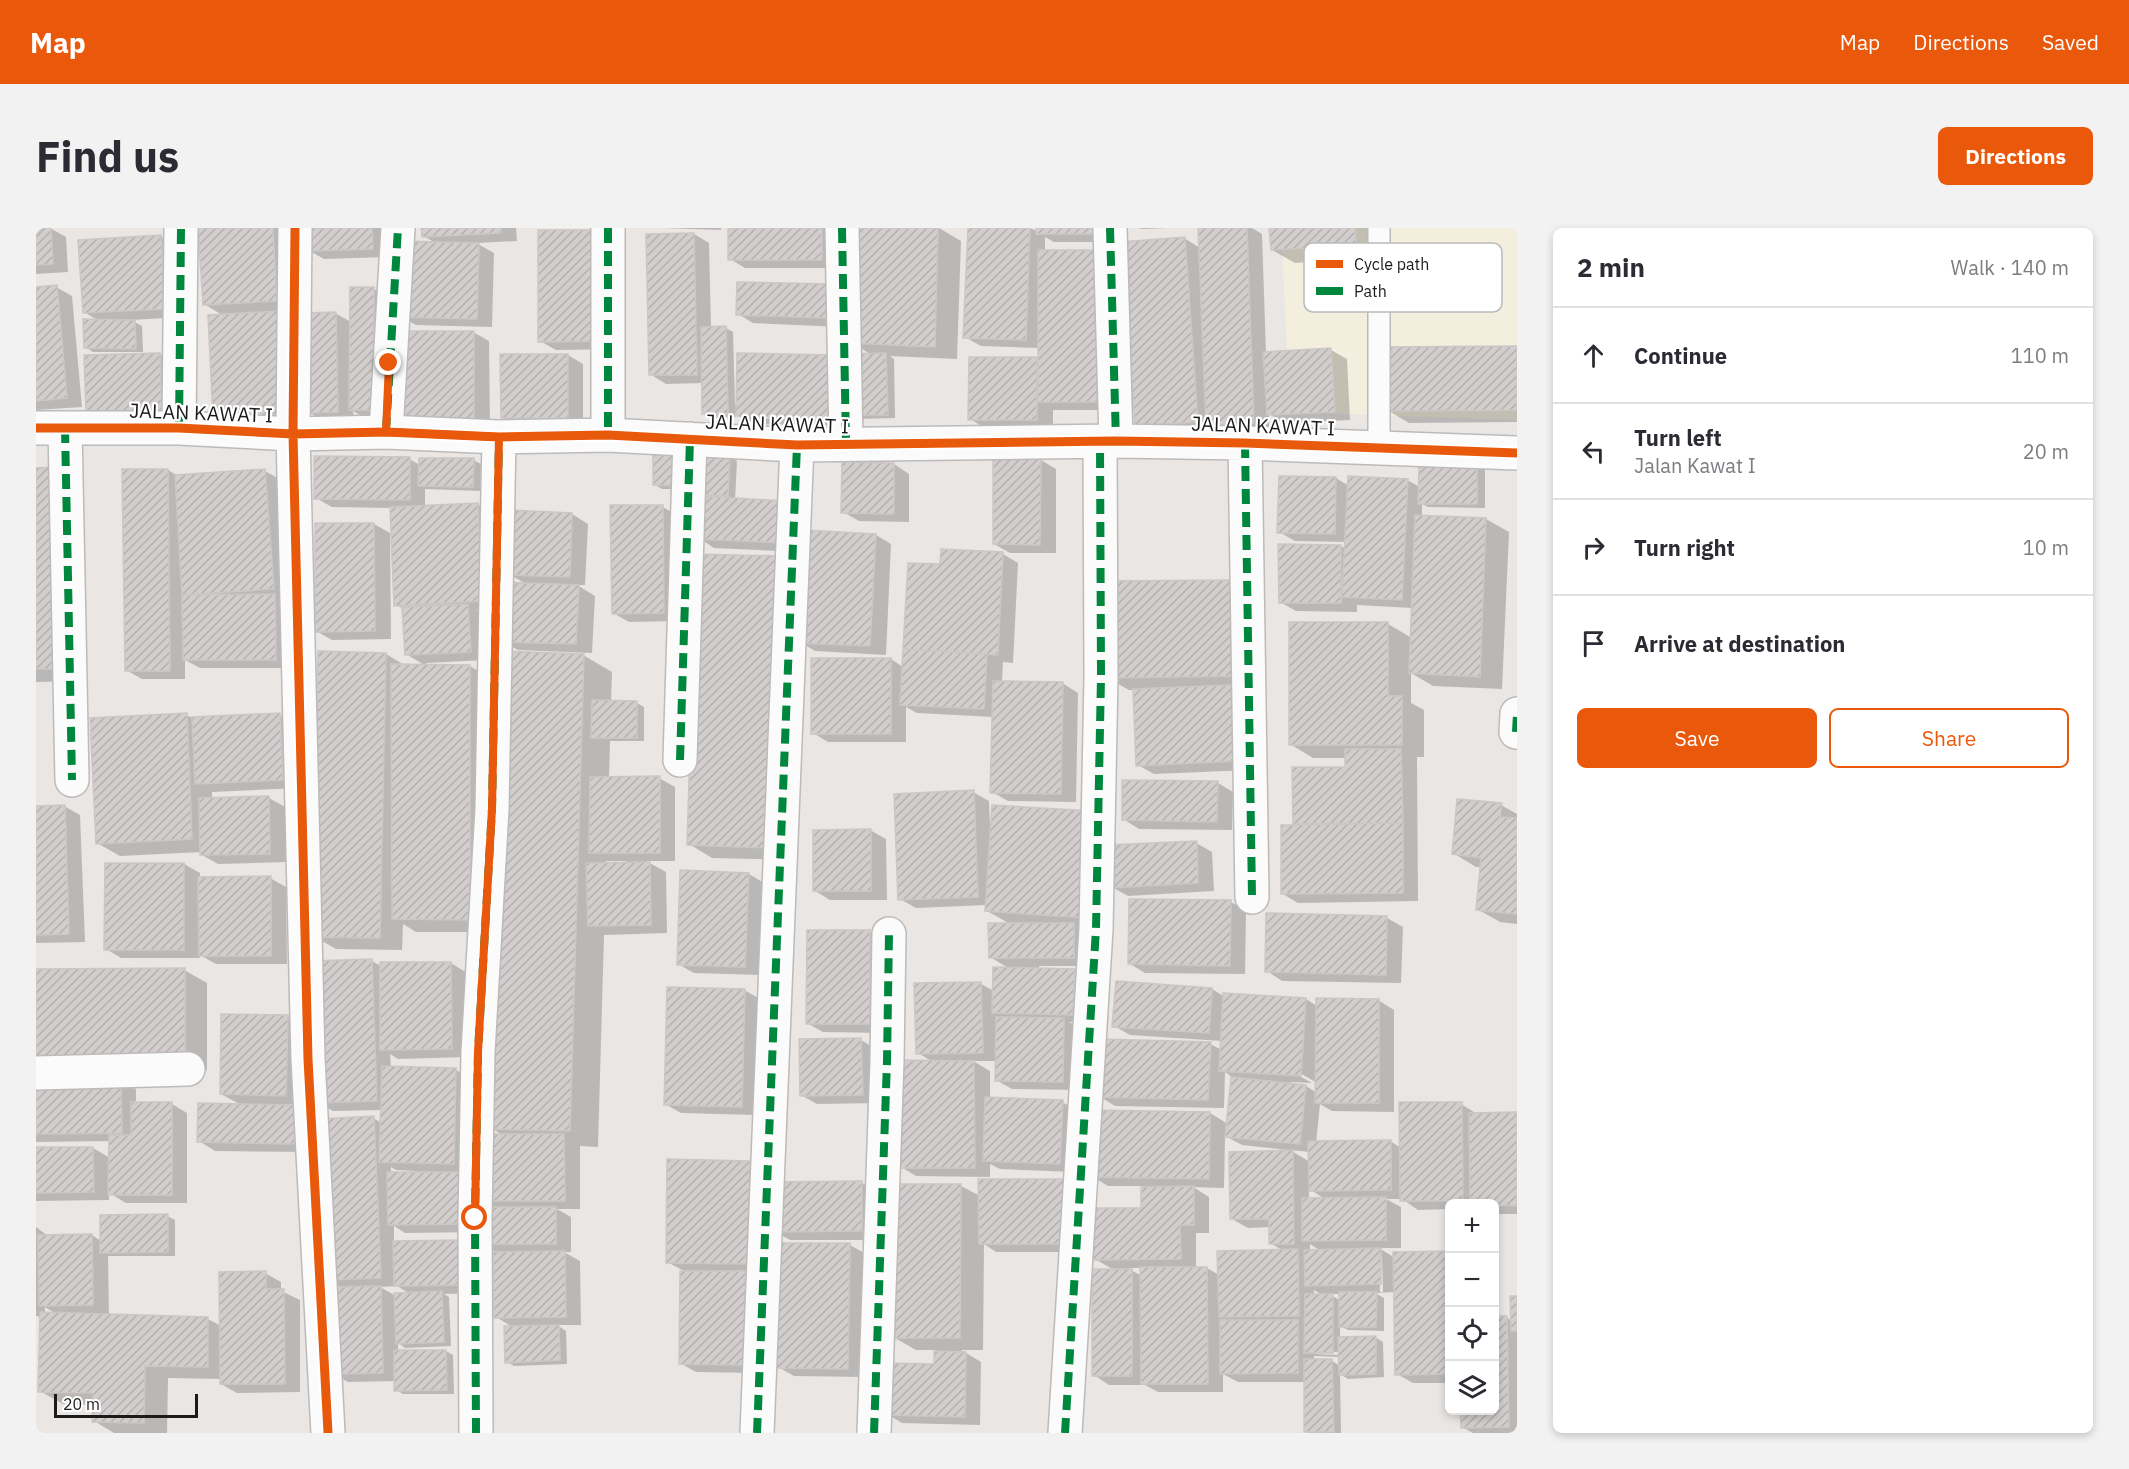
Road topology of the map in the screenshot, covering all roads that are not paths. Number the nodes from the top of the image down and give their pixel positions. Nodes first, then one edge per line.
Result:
1 (181, 228) edge
2 (295, 228) edge
3 (398, 228) edge
4 (608, 228) edge
5 (842, 228) edge
6 (1110, 228) edge
7 (1379, 312) edge
8 (50, 428) edge
9 (179, 428) junction
10 (386, 432) junction
11 (293, 434) junction
12 (608, 435) junction
13 (499, 437) junction
14 (690, 439) junction
15 (1108, 441) junction
16 (1245, 443) junction
17 (846, 444) junction
18 (796, 445) junction
19 (1379, 448) junction
20 (1517, 453) edge
21 (1517, 714) edge
22 (1516, 732) edge
23 (680, 760) dead end
24 (72, 780) dead end
25 (1252, 897) dead end
26 (889, 934) dead end
27 (188, 1069) dead end
28 (36, 1073) edge
29 (328, 1433) edge
30 (476, 1433) edge
31 (757, 1433) edge
32 (874, 1433) edge
33 (1065, 1433) edge

1 - 9 street
2 - 11 street
3 - 10 street
4 - 12 street
5 - 17 street
6 - 15 street
7 - 19 lane
8 - 9 street, JALAN KAWAT I
8 - 24 street
9 - 11 street, JALAN KAWAT I
10 - 11 street, JALAN KAWAT I
10 - 13 street, JALAN KAWAT I
11 - 29 street
12 - 13 street, JALAN KAWAT I
12 - 14 street, JALAN KAWAT I
13 - 30 street
14 - 18 street, JALAN KAWAT I
14 - 23 street
15 - 16 street, JALAN KAWAT I
15 - 17 street, JALAN KAWAT I
15 - 33 street
16 - 19 street, JALAN KAWAT I
16 - 25 street
17 - 18 street, JALAN KAWAT I
18 - 31 street
19 - 20 street, JALAN KAWAT I
21 - 22 street
26 - 32 street
27 - 28 street

